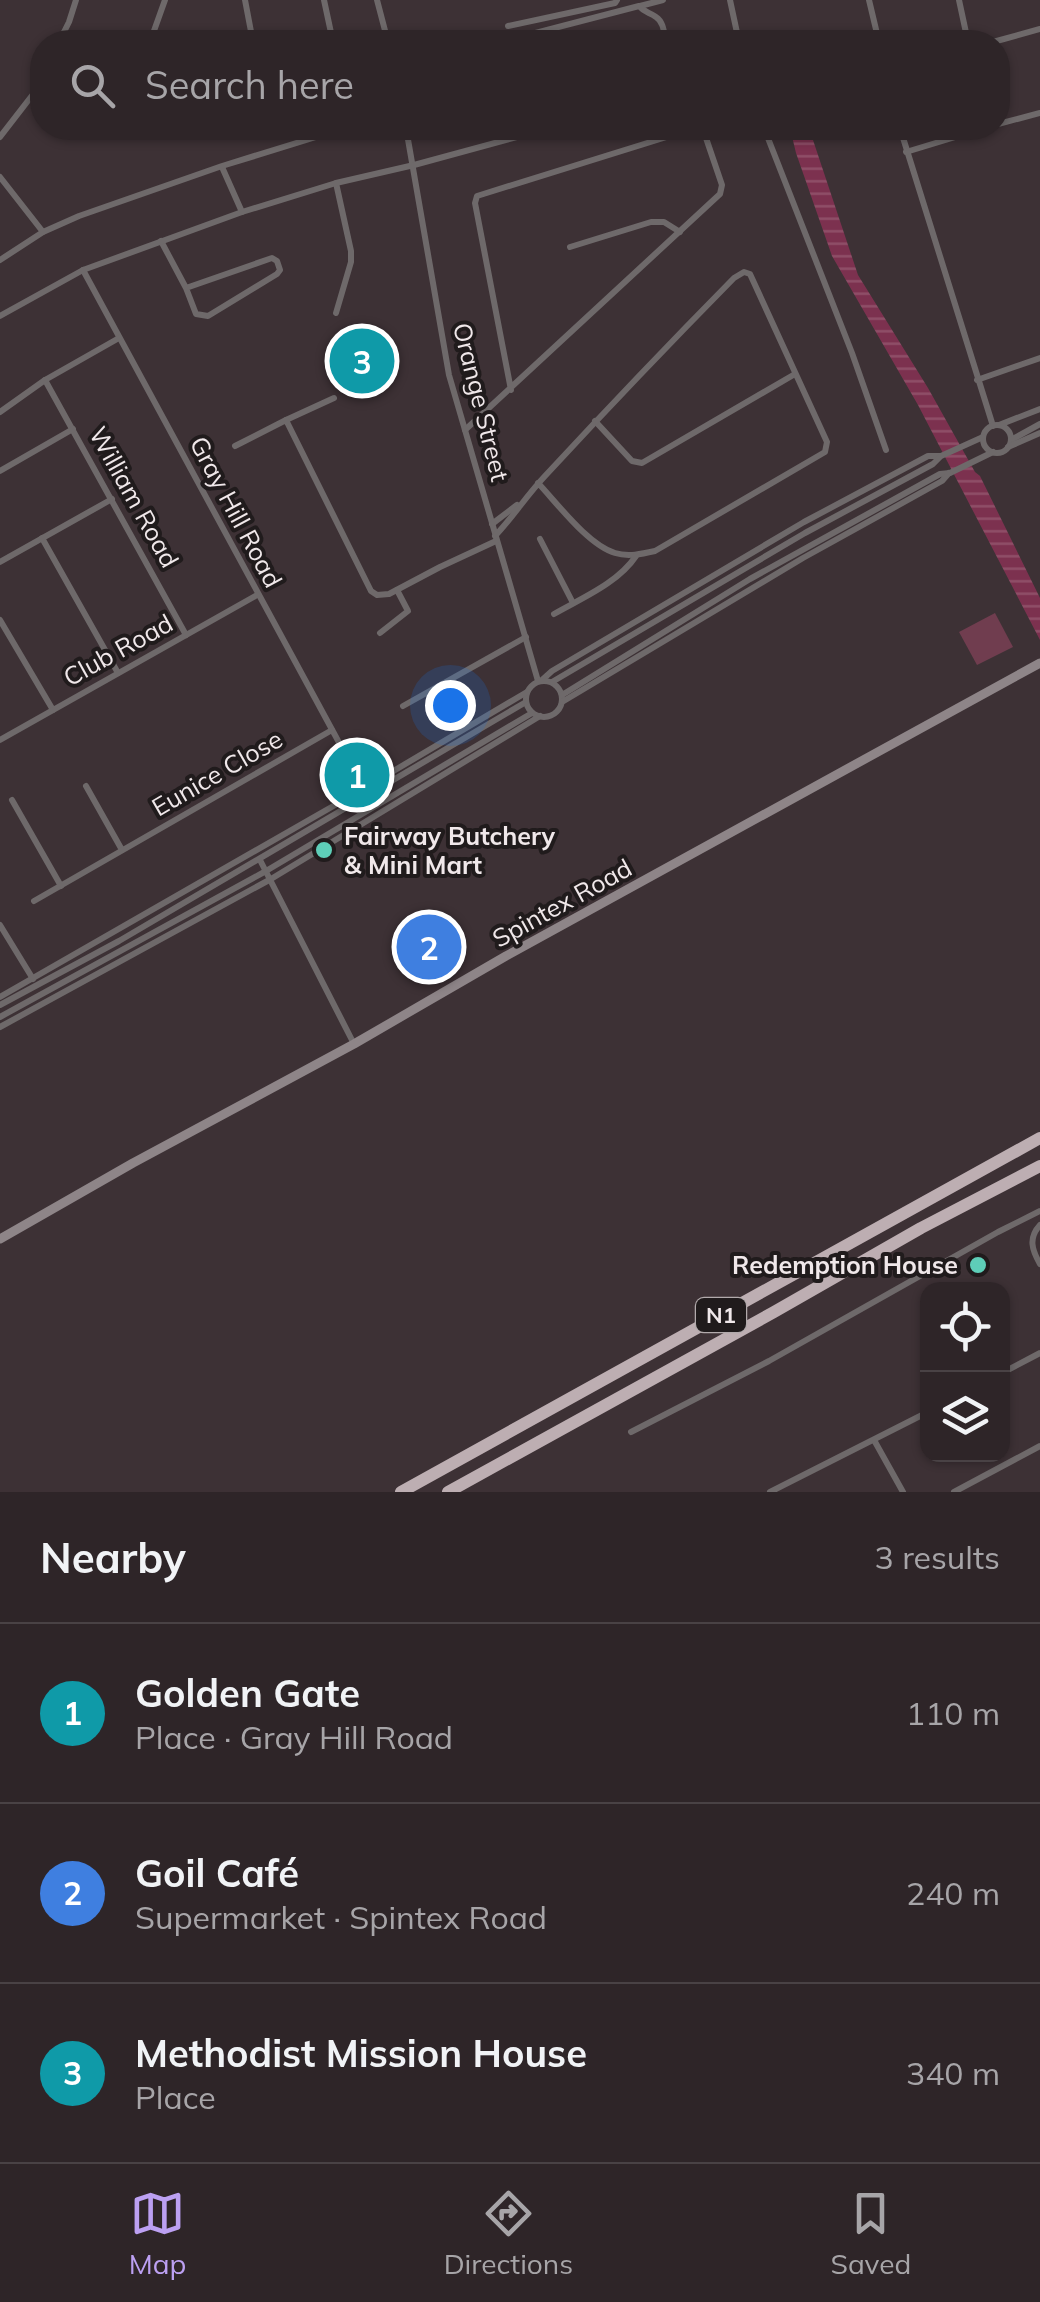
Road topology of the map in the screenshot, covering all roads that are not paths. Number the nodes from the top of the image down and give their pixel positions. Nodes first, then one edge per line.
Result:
1 (76, 0) edge
2 (164, 0) edge
3 (244, 0) edge
4 (324, 0) edge
5 (377, 0) edge
6 (617, 0) edge
7 (663, 0) edge
8 (730, 0) edge
9 (869, 0) edge
10 (959, 0) edge
11 (639, 6) junction
12 (508, 26) dead end
13 (1040, 29) edge
14 (65, 30) edge
15 (154, 30) edge
16 (250, 30) edge
17 (330, 30) edge
18 (385, 30) edge
19 (547, 30) edge
20 (663, 30) edge
21 (736, 30) edge
22 (876, 30) edge
23 (965, 30) edge
24 (1010, 37) edge
25 (30, 98) edge
26 (1040, 113) edge
27 (1010, 121) edge
28 (0, 137) edge
29 (306, 140) edge
30 (409, 140) edge
31 (506, 140) edge
32 (657, 140) edge
33 (707, 140) edge
34 (769, 140) edge
35 (903, 140) edge
36 (946, 140) edge
37 (906, 152) junction
38 (414, 165) junction
39 (222, 166) junction
40 (0, 177) edge
41 (336, 184) junction
42 (242, 212) junction
43 (43, 232) junction
44 (680, 232) junction
45 (161, 242) junction
46 (570, 247) dead end
47 (0, 260) edge
48 (83, 270) junction
49 (186, 288) junction
50 (336, 313) dead end
51 (0, 316) edge
52 (119, 338) junction
53 (1040, 358) edge
54 (795, 374) junction
55 (45, 380) junction
56 (977, 380) junction
57 (511, 390) junction
58 (334, 398) dead end
59 (1040, 409) edge
60 (0, 412) edge
61 (286, 420) junction
62 (595, 422) junction
63 (1040, 424) edge
64 (995, 426) junction
65 (73, 429) junction
66 (465, 430) junction
67 (1040, 433) edge
68 (983, 437) junction
69 (1009, 444) junction
70 (235, 446) dead end
71 (886, 450) dead end
72 (993, 452) junction
73 (0, 470) edge
74 (538, 483) junction
75 (112, 498) junction
76 (522, 501) junction
77 (492, 524) junction
78 (42, 538) junction
79 (496, 538) junction
80 (540, 539) dead end
81 (637, 555) junction
82 (0, 562) edge
83 (397, 590) junction
84 (257, 595) junction
85 (573, 603) junction
86 (554, 614) dead end
87 (0, 620) edge
88 (380, 633) dead end
89 (186, 635) junction
90 (526, 637) junction
91 (1040, 663) edge
92 (118, 673) junction
93 (544, 681) junction
94 (526, 692) junction
95 (562, 699) junction
96 (526, 702) junction
97 (403, 706) dead end
98 (53, 710) junction
99 (536, 715) junction
100 (332, 730) junction
101 (0, 740) edge
102 (86, 786) dead end
103 (363, 790) junction
104 (12, 800) dead end
105 (122, 850) junction
106 (260, 860) junction
107 (266, 870) junction
108 (271, 879) junction
109 (61, 886) junction
110 (34, 901) dead end
111 (0, 925) edge
112 (33, 980) junction
113 (0, 1001) edge
114 (0, 1017) edge
115 (0, 1027) edge
116 (354, 1044) junction
117 (1040, 1138) edge
118 (1040, 1166) edge
119 (1040, 1211) edge
120 (1040, 1225) edge
121 (0, 1239) edge
122 (1040, 1264) edge
123 (1040, 1353) edge
124 (1010, 1368) edge
125 (920, 1416) edge
126 (632, 1432) dead end
127 (874, 1440) junction
128 (1040, 1446) edge
129 (402, 1492) edge
130 (448, 1492) edge
131 (770, 1492) edge
132 (903, 1492) edge
133 (954, 1492) edge

1 - 14 street
2 - 15 street
3 - 16 street
4 - 17 street
5 - 18 street
6 - 12 street
7 - 11 street
8 - 21 street
9 - 22 street
10 - 23 street
11 - 19 street
11 - 20 street
13 - 24 street
25 - 28 street
26 - 27 street
29 - 39 street
30 - 38 street, Orange Street
31 - 38 street
32 - 57 street
33 - 44 street
34 - 71 street
35 - 37 street
36 - 37 street
37 - 56 street
38 - 41 street
38 - 66 street, Orange Street
39 - 42 street
39 - 43 street
40 - 43 street
41 - 42 street
41 - 50 street
42 - 45 street
43 - 47 street
44 - 46 street
44 - 57 street
45 - 48 street
45 - 49 street
48 - 51 street
48 - 52 street, Gray Hill Road
49 - 49 street
52 - 55 street
52 - 84 street, Gray Hill Road
53 - 56 street
54 - 62 street
54 - 62 street
54 - 81 street
55 - 60 street
55 - 65 street, William Road
56 - 64 street
57 - 66 street
58 - 61 street
59 - 64 street
61 - 70 street
61 - 83 street
62 - 74 street
63 - 69 street
64 - 68 street
64 - 69 street
65 - 73 street
65 - 75 street, William Road
66 - 77 street, Orange Street
67 - 69 street
68 - 72 street
68 - 93 street
69 - 72 street
72 - 95 street
74 - 76 street
74 - 81 street
75 - 78 street
75 - 89 street, William Road
76 - 77 street
76 - 79 street
77 - 79 street, Orange Street
78 - 82 street
78 - 92 street
79 - 83 street
79 - 90 street, Orange Street
80 - 85 street
81 - 85 street
83 - 88 street
84 - 89 street, Club Road
84 - 100 street, Gray Hill Road
85 - 86 street
87 - 98 street
89 - 92 street, Club Road
90 - 93 street, Orange Street
90 - 97 street
91 - 116 main road, Spintex Road
92 - 98 street, Club Road
93 - 94 street
93 - 95 street
94 - 96 street
94 - 103 street
95 - 99 street
96 - 99 street
96 - 106 street
98 - 101 street, Club Road
99 - 107 street
99 - 108 street
100 - 103 street, Gray Hill Road
100 - 105 street, Eunice Close
102 - 105 street
103 - 112 street
104 - 109 street
105 - 109 street, Eunice Close
106 - 107 street
106 - 113 street
107 - 108 street
107 - 114 street
108 - 115 street
108 - 116 street
109 - 110 street, Eunice Close
111 - 112 street
112 - 113 street
116 - 121 main road, Spintex Road
117 - 129 highway, N1
118 - 130 highway, N1
119 - 126 street
120 - 122 street
123 - 124 street
125 - 127 street
127 - 131 street
127 - 132 street
128 - 133 street

